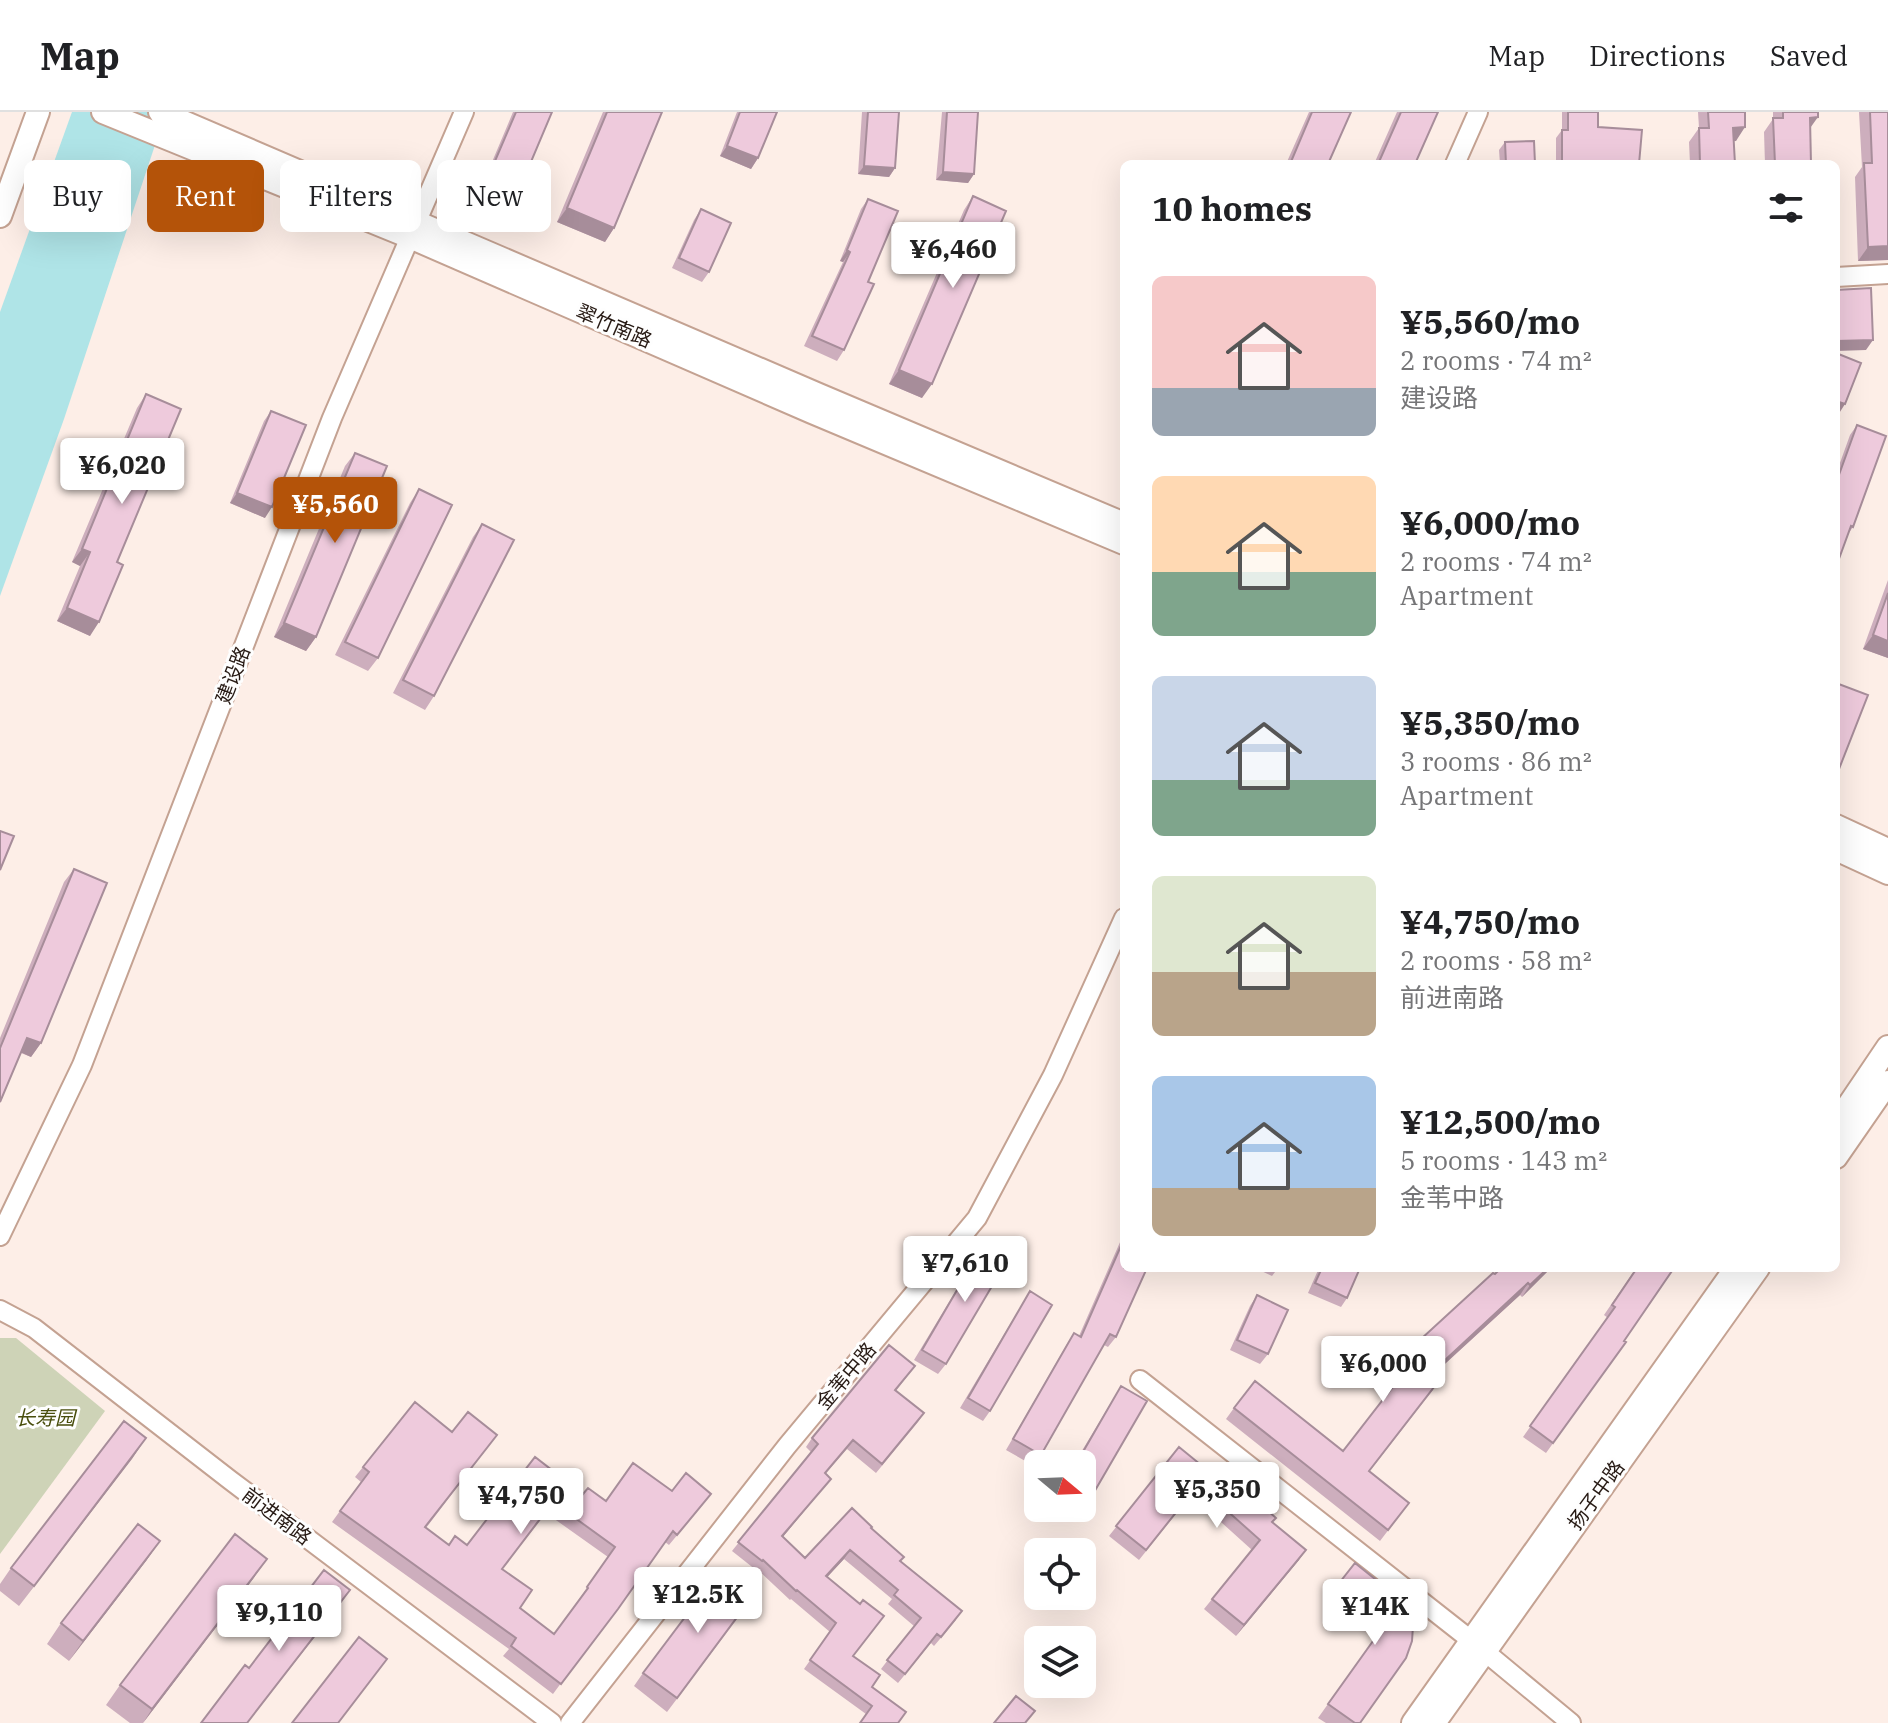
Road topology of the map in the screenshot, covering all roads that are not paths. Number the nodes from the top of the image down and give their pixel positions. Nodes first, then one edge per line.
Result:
1 (38, 112) edge
2 (103, 112) edge
3 (464, 112) edge
4 (1478, 112) edge
5 (169, 124) edge
6 (1457, 160) edge
7 (280, 172) edge
8 (421, 211) edge
9 (0, 216) edge
10 (412, 232) edge
11 (417, 232) edge
12 (418, 232) edge
13 (1888, 274) edge
14 (1840, 277) edge
15 (1120, 522) edge
16 (1120, 541) edge
17 (1840, 828) edge
18 (1888, 850) edge
19 (1840, 851) edge
20 (1888, 873) edge
21 (1120, 927) edge
22 (1888, 1047) edge
23 (1888, 1082) edge
24 (1840, 1118) edge
25 (1840, 1151) edge
26 (0, 1236) edge
27 (1733, 1272) edge
28 (1755, 1272) edge
29 (0, 1310) edge
30 (1140, 1380) dead end
31 (1478, 1647) junction
32 (552, 1723) edge
33 (570, 1723) edge
34 (1413, 1723) edge
35 (1434, 1723) edge
36 (1571, 1723) edge

1 - 9 main road
2 - 5 main road, 翠竹南路
3 - 8 street, 建设路
4 - 6 street
5 - 7 main road, 翠竹南路
10 - 26 street, 建设路
11 - 16 main road, 翠竹南路
12 - 15 main road, 翠竹南路
13 - 14 street
17 - 18 main road
19 - 20 main road
21 - 33 street, 金苇中路
22 - 24 main road
23 - 25 main road
27 - 31 main road, 扬子中路
28 - 31 main road, 扬子中路
29 - 32 street, 前进南路
30 - 31 street
31 - 34 main road, 扬子中路
31 - 35 main road, 扬子中路
31 - 36 street

